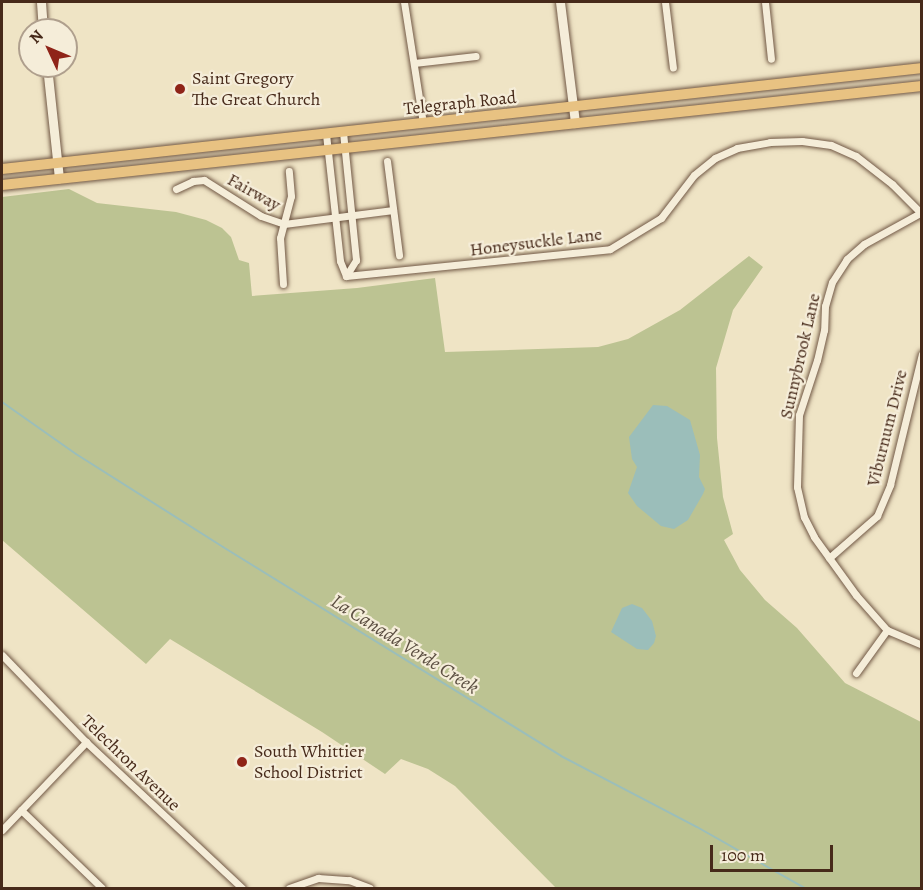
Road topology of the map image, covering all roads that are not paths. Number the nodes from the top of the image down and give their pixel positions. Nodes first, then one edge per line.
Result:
1 (40, 2) edge
2 (404, 2) edge
3 (560, 2) edge
4 (665, 2) edge
5 (765, 2) edge
6 (42, 18) edge
7 (476, 56) dead end
8 (771, 59) dead end
9 (414, 63) junction
10 (673, 68) dead end
11 (921, 68) edge
12 (48, 78) edge
13 (921, 86) edge
14 (573, 108) junction
15 (423, 123) junction
16 (575, 123) junction
17 (343, 132) junction
18 (326, 134) junction
19 (345, 147) junction
20 (327, 150) junction
21 (387, 161) dead end
22 (57, 163) junction
23 (2, 169) edge
24 (289, 171) dead end
25 (58, 178) junction
26 (2, 185) edge
27 (176, 189) dead end
28 (393, 210) junction
29 (921, 213) edge
30 (351, 214) junction
31 (334, 217) junction
32 (284, 224) junction
33 (399, 255) dead end
34 (346, 276) junction
35 (283, 284) dead end
36 (921, 354) edge
37 (829, 558) junction
38 (887, 630) junction
39 (921, 645) edge
40 (2, 655) edge
41 (856, 673) dead end
42 (86, 742) junction
43 (21, 810) junction
44 (2, 830) edge
45 (102, 888) edge
46 (242, 888) edge
47 (289, 888) edge
48 (370, 888) edge

1 - 6 street
2 - 9 street
3 - 14 street
4 - 10 street
5 - 8 street
7 - 9 street
9 - 15 street
11 - 14 main road, Telegraph Road
12 - 22 street
13 - 16 main road, Telegraph Road
14 - 15 main road, Telegraph Road
14 - 16 street
15 - 17 main road, Telegraph Road
16 - 19 main road, Telegraph Road
17 - 18 main road, Telegraph Road
17 - 19 street
18 - 20 street
18 - 22 main road, Telegraph Road
19 - 20 main road, Telegraph Road
19 - 30 street
20 - 25 main road, Telegraph Road
20 - 31 street
21 - 28 street
22 - 23 main road, Telegraph Road
22 - 25 street
24 - 32 street
25 - 26 main road, Telegraph Road
27 - 32 street, Fairway
28 - 30 street, Fairway
28 - 33 street
29 - 34 street, Honeysuckle Lane
29 - 37 street, Sunnybrook Lane
30 - 31 street, Fairway
30 - 34 street
31 - 32 street, Fairway
31 - 34 street
32 - 35 street
36 - 37 street, Viburnum Drive
37 - 38 street, Sunnybrook Lane
38 - 39 street, Sunnybrook Lane
38 - 41 street
40 - 42 street, Telechron Avenue
42 - 43 street
42 - 46 street, Telechron Avenue
43 - 44 street
43 - 45 street
47 - 48 street

